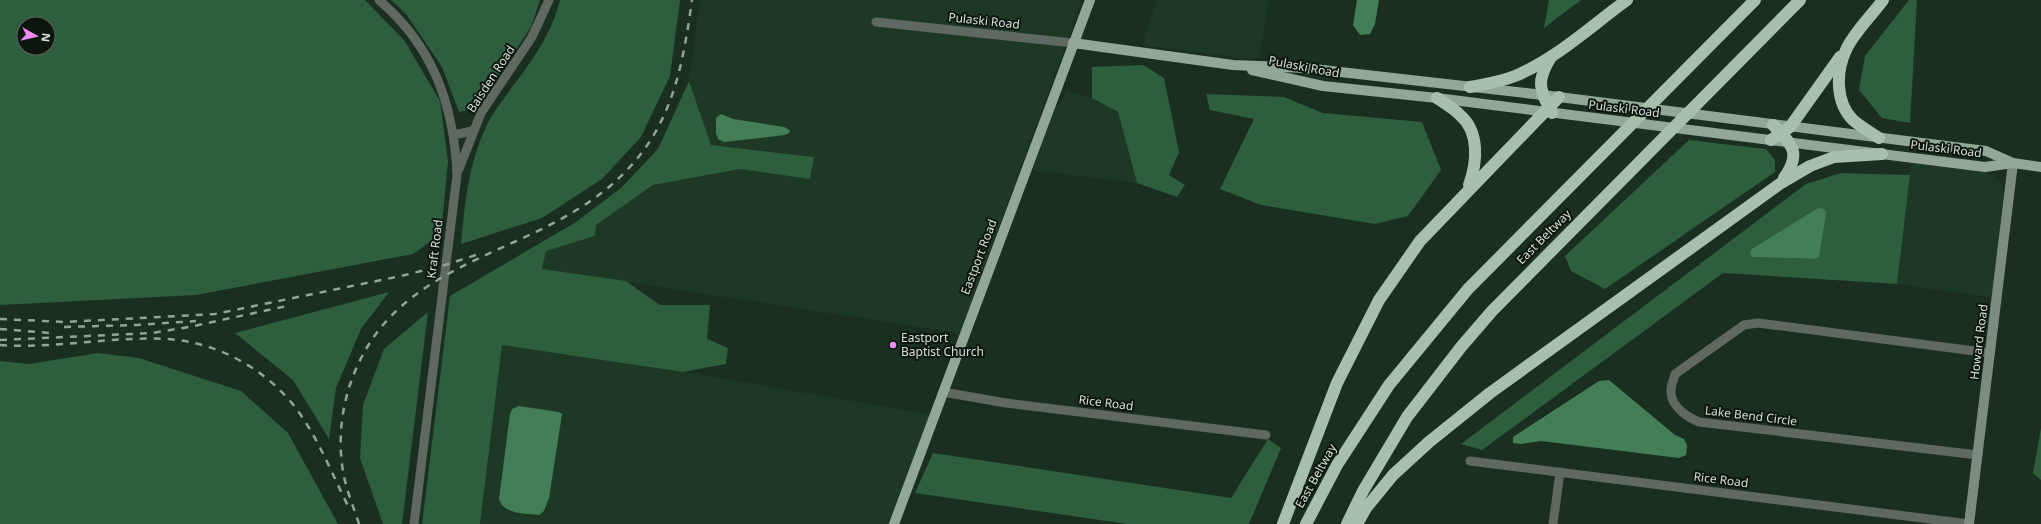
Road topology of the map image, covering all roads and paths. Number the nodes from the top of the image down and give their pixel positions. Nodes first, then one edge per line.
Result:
1 (379, 0) edge
2 (549, 0) edge
3 (1090, 0) edge
4 (1627, 0) edge
5 (1755, 0) edge
6 (1800, 0) edge
7 (1883, 0) edge
8 (876, 22) dead end
9 (1073, 43) junction
10 (1846, 49) junction
11 (1552, 56) junction
12 (1233, 65) junction
13 (1470, 87) junction
14 (1542, 95) junction
15 (1559, 97) junction
16 (1437, 98) junction
17 (1549, 111) junction
18 (1781, 128) junction
19 (472, 131) junction
20 (454, 135) junction
21 (1879, 138) junction
22 (1771, 140) junction
23 (1790, 143) junction
24 (1882, 154) junction
25 (2014, 163) junction
26 (2041, 166) edge
27 (457, 175) junction
28 (1781, 183) junction
29 (1466, 191) junction
30 (1990, 353) junction
31 (943, 392) junction
32 (1266, 435) dead end
33 (1978, 455) junction
34 (1470, 460) dead end
35 (1560, 472) junction
36 (414, 524) edge
37 (894, 524) edge
38 (1283, 524) edge
39 (1306, 524) edge
40 (1347, 524) edge
41 (1357, 524) edge
42 (1553, 524) edge
43 (1969, 524) edge

1 - 20 street, Kraft Road
2 - 19 street, Baisden Road
3 - 9 main road, Eastport Road
4 - 11 highway
5 - 39 highway, East Beltway
6 - 40 highway, East Beltway
7 - 10 highway
8 - 9 street, Pulaski Road
9 - 12 main road, Pulaski Road
9 - 31 main road, Eastport Road
10 - 18 highway
10 - 21 highway
11 - 13 highway
11 - 14 highway
12 - 13 main road, Pulaski Road
12 - 16 main road, Pulaski Road
13 - 14 main road, Pulaski Road
14 - 15 main road, Pulaski Road
14 - 17 highway
15 - 17 highway
15 - 18 main road, Pulaski Road
16 - 17 main road, Pulaski Road
16 - 29 highway
17 - 22 main road, Pulaski Road
17 - 29 highway
18 - 21 main road, Pulaski Road
18 - 22 highway
18 - 23 highway
19 - 20 street
19 - 27 street, Baisden Road
20 - 27 street, Kraft Road
21 - 25 main road, Pulaski Road
22 - 23 main road, Pulaski Road
23 - 24 main road, Pulaski Road
23 - 28 highway
24 - 25 main road, Pulaski Road
24 - 28 highway
25 - 26 main road, Pulaski Road
25 - 30 street, Howard Road
27 - 36 street, Kraft Road
28 - 41 highway
29 - 38 highway
30 - 33 street, Howard Road
30 - 33 street, Lake Bend Circle
31 - 32 street, Rice Road
31 - 37 main road, Eastport Road
33 - 43 street, Howard Road
34 - 35 street, Rice Road
35 - 42 street
35 - 43 street, Rice Road

